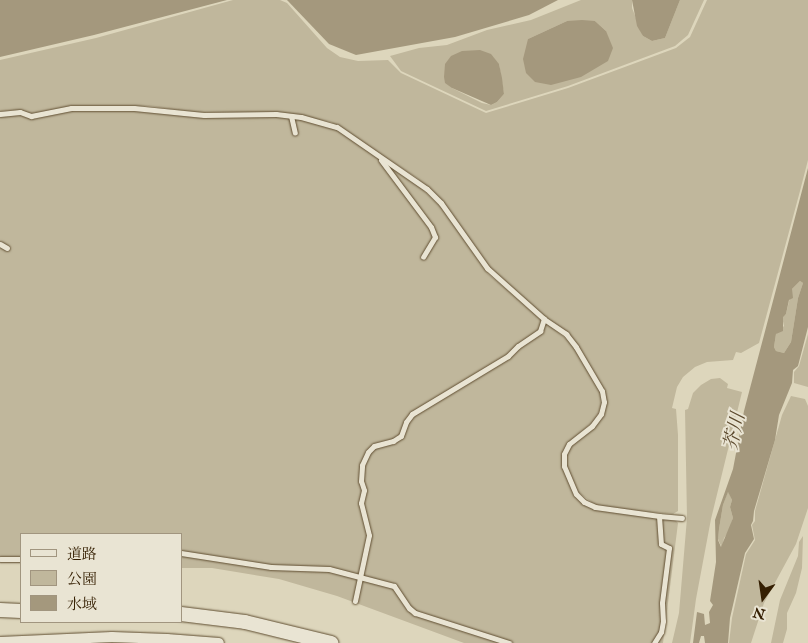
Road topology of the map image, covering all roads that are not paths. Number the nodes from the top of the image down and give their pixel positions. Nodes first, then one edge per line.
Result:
1 (0, 114) edge
2 (291, 116) junction
3 (295, 133) dead end
4 (380, 158) junction
5 (0, 244) edge
6 (7, 248) dead end
7 (423, 257) dead end
8 (544, 319) junction
9 (659, 516) junction
10 (682, 518) dead end
11 (182, 553) edge
12 (0, 559) edge
13 (20, 559) edge
14 (361, 578) junction
15 (355, 601) dead end
16 (0, 610) edge
17 (20, 610) edge
18 (182, 614) edge
19 (0, 642) edge
20 (219, 643) edge
21 (331, 643) edge
22 (509, 643) edge
23 (654, 643) edge

1 - 2 lane
2 - 3 lane
2 - 4 lane
4 - 7 lane
4 - 8 lane
5 - 6 lane
8 - 9 lane
8 - 14 lane
9 - 10 lane
9 - 23 lane
11 - 14 lane
12 - 13 lane
14 - 15 lane
14 - 22 lane
16 - 17 street
18 - 21 street
19 - 20 street

